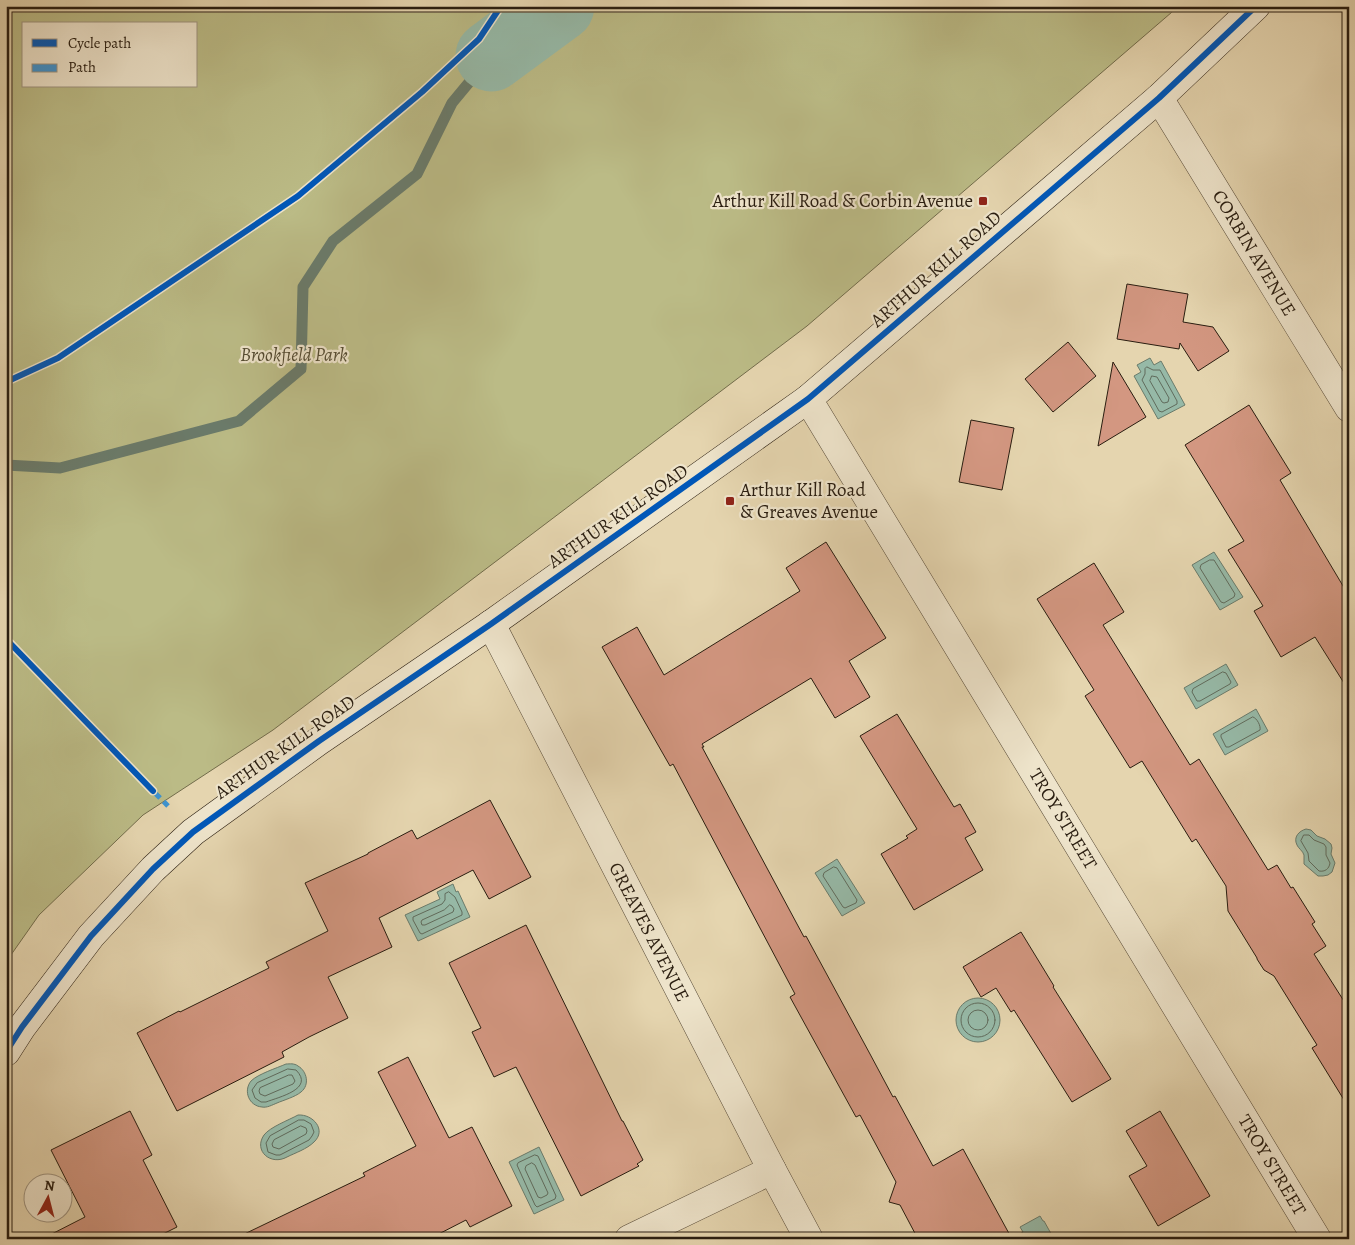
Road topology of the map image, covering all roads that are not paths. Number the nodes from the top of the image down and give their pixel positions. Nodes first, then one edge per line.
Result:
1 (1256, 6) edge
2 (1159, 98) junction
3 (808, 399) junction
4 (1349, 408) edge
5 (491, 624) junction
6 (6, 1052) edge
7 (772, 1170) junction
8 (630, 1239) edge
9 (809, 1239) edge
10 (1317, 1239) edge

1 - 2 street, ARTHUR KILL ROAD
2 - 3 street, ARTHUR KILL ROAD
2 - 4 street, CORBIN AVENUE
3 - 5 street, ARTHUR KILL ROAD
3 - 10 street, TROY STREET
5 - 6 street, ARTHUR KILL ROAD
5 - 7 street, GREAVES AVENUE
7 - 8 street
7 - 9 street, GREAVES AVENUE

